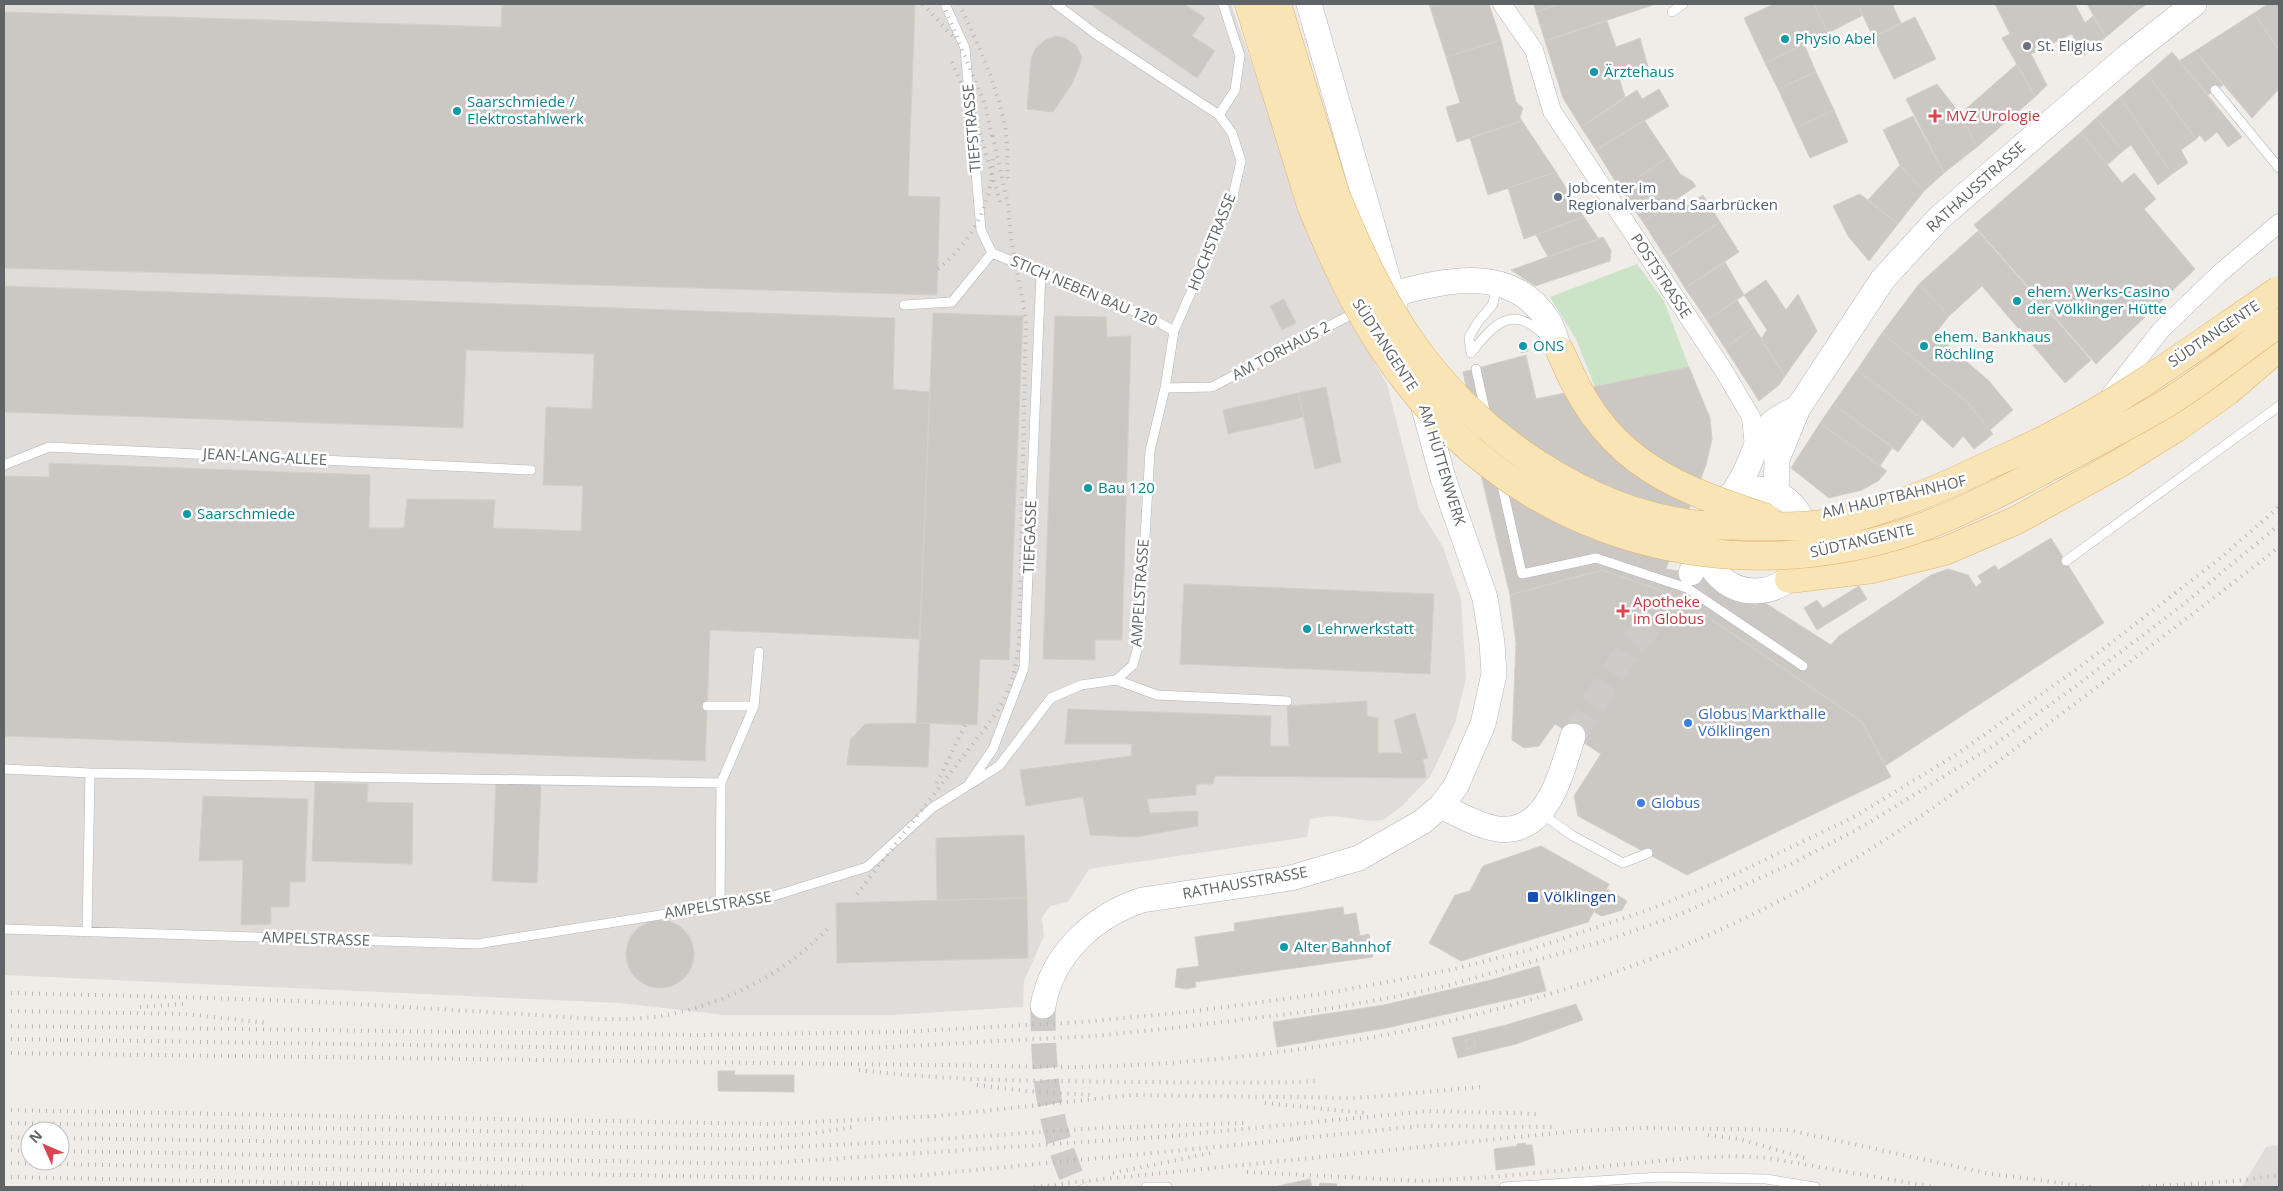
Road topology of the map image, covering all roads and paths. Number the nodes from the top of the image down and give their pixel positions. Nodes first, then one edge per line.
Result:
1 (945, 4) edge
2 (1056, 4) edge
3 (1223, 4) edge
4 (1249, 4) edge
5 (1277, 4) edge
6 (1309, 4) edge
7 (1502, 4) edge
8 (1683, 4) edge
9 (2194, 4) edge
10 (1672, 12) dead end
11 (2215, 90) dead end
12 (1219, 115) junction
13 (2279, 168) edge
14 (2279, 223) edge
15 (992, 253) junction
16 (1041, 273) junction
17 (1497, 284) junction
18 (2279, 290) edge
19 (1378, 301) junction
20 (904, 305) dead end
21 (2279, 323) edge
22 (1174, 331) junction
23 (2279, 347) edge
24 (1564, 361) junction
25 (1476, 369) dead end
26 (1165, 388) junction
27 (2279, 406) edge
28 (1798, 408) junction
29 (1754, 447) junction
30 (4, 465) edge
31 (530, 470) dead end
32 (1732, 494) junction
33 (1776, 494) junction
34 (1798, 523) junction
35 (1704, 547) junction
36 (2066, 561) dead end
37 (1691, 573) tunnel mouth
38 (1789, 579) junction
39 (759, 652) dead end
40 (1803, 666) dead end
41 (1116, 680) junction
42 (1287, 701) dead end
43 (707, 706) dead end
44 (754, 706) junction
45 (1572, 736) tunnel mouth
46 (4, 769) edge
47 (90, 773) junction
48 (721, 783) junction
49 (966, 787) junction
50 (1440, 806) junction
51 (1540, 813) junction
52 (1648, 854) dead end
53 (720, 905) junction
54 (4, 929) edge
55 (87, 932) junction
56 (1043, 1006) tunnel mouth
57 (1146, 1187) edge
58 (1167, 1187) edge
59 (1504, 1187) edge
60 (1815, 1187) edge

1 - 15 lane, TIEFSTRASSE
2 - 12 lane, HOCHSTRASSE
3 - 12 lane
4 - 21 main road, SÜDTANGENTE, bridge
5 - 34 main road, SÜDTANGENTE, bridge
6 - 19 main road, AM HÜTTENWERK
7 - 29 street, POSTSTRASSE
8 - 10 lane
9 - 28 main road, RATHAUSSTRASSE
11 - 13 lane
12 - 22 lane, HOCHSTRASSE
14 - 34 street, AM HAUPTBAHNHOF
15 - 16 lane, STICH NEBEN BAU 120
15 - 20 lane
16 - 22 lane, STICH NEBEN BAU 120
16 - 49 lane, TIEFGASSE
17 - 19 main road
17 - 24 main road
17 - 24 lane
18 - 34 main road, SÜDTANGENTE, bridge
19 - 26 lane, AM TORHAUS 2
19 - 50 main road, AM HÜTTENWERK
22 - 26 lane, HOCHSTRASSE
23 - 38 main road
24 - 34 main road, bridge
25 - 40 lane
26 - 41 lane, AMPELSTRASSE
27 - 36 lane
28 - 29 main road, RATHAUSSTRASSE
28 - 33 main road, RATHAUSSTRASSE
29 - 32 main road, RATHAUSSTRASSE
30 - 31 lane, JEAN-LANG-ALLEE
32 - 33 main road
32 - 35 main road, RATHAUSSTRASSE
33 - 34 main road
34 - 38 main road
35 - 37 main road, RATHAUSSTRASSE
35 - 38 main road
39 - 44 lane
41 - 42 lane
41 - 49 lane, AMPELSTRASSE
43 - 44 lane
44 - 48 lane
45 - 51 main road
46 - 47 lane
47 - 48 lane
47 - 55 lane
48 - 53 lane
49 - 53 lane, AMPELSTRASSE
50 - 51 main road
50 - 56 main road, RATHAUSSTRASSE
51 - 52 lane
53 - 55 lane, AMPELSTRASSE
54 - 55 lane, AMPELSTRASSE
57 - 58 lane
59 - 60 lane

